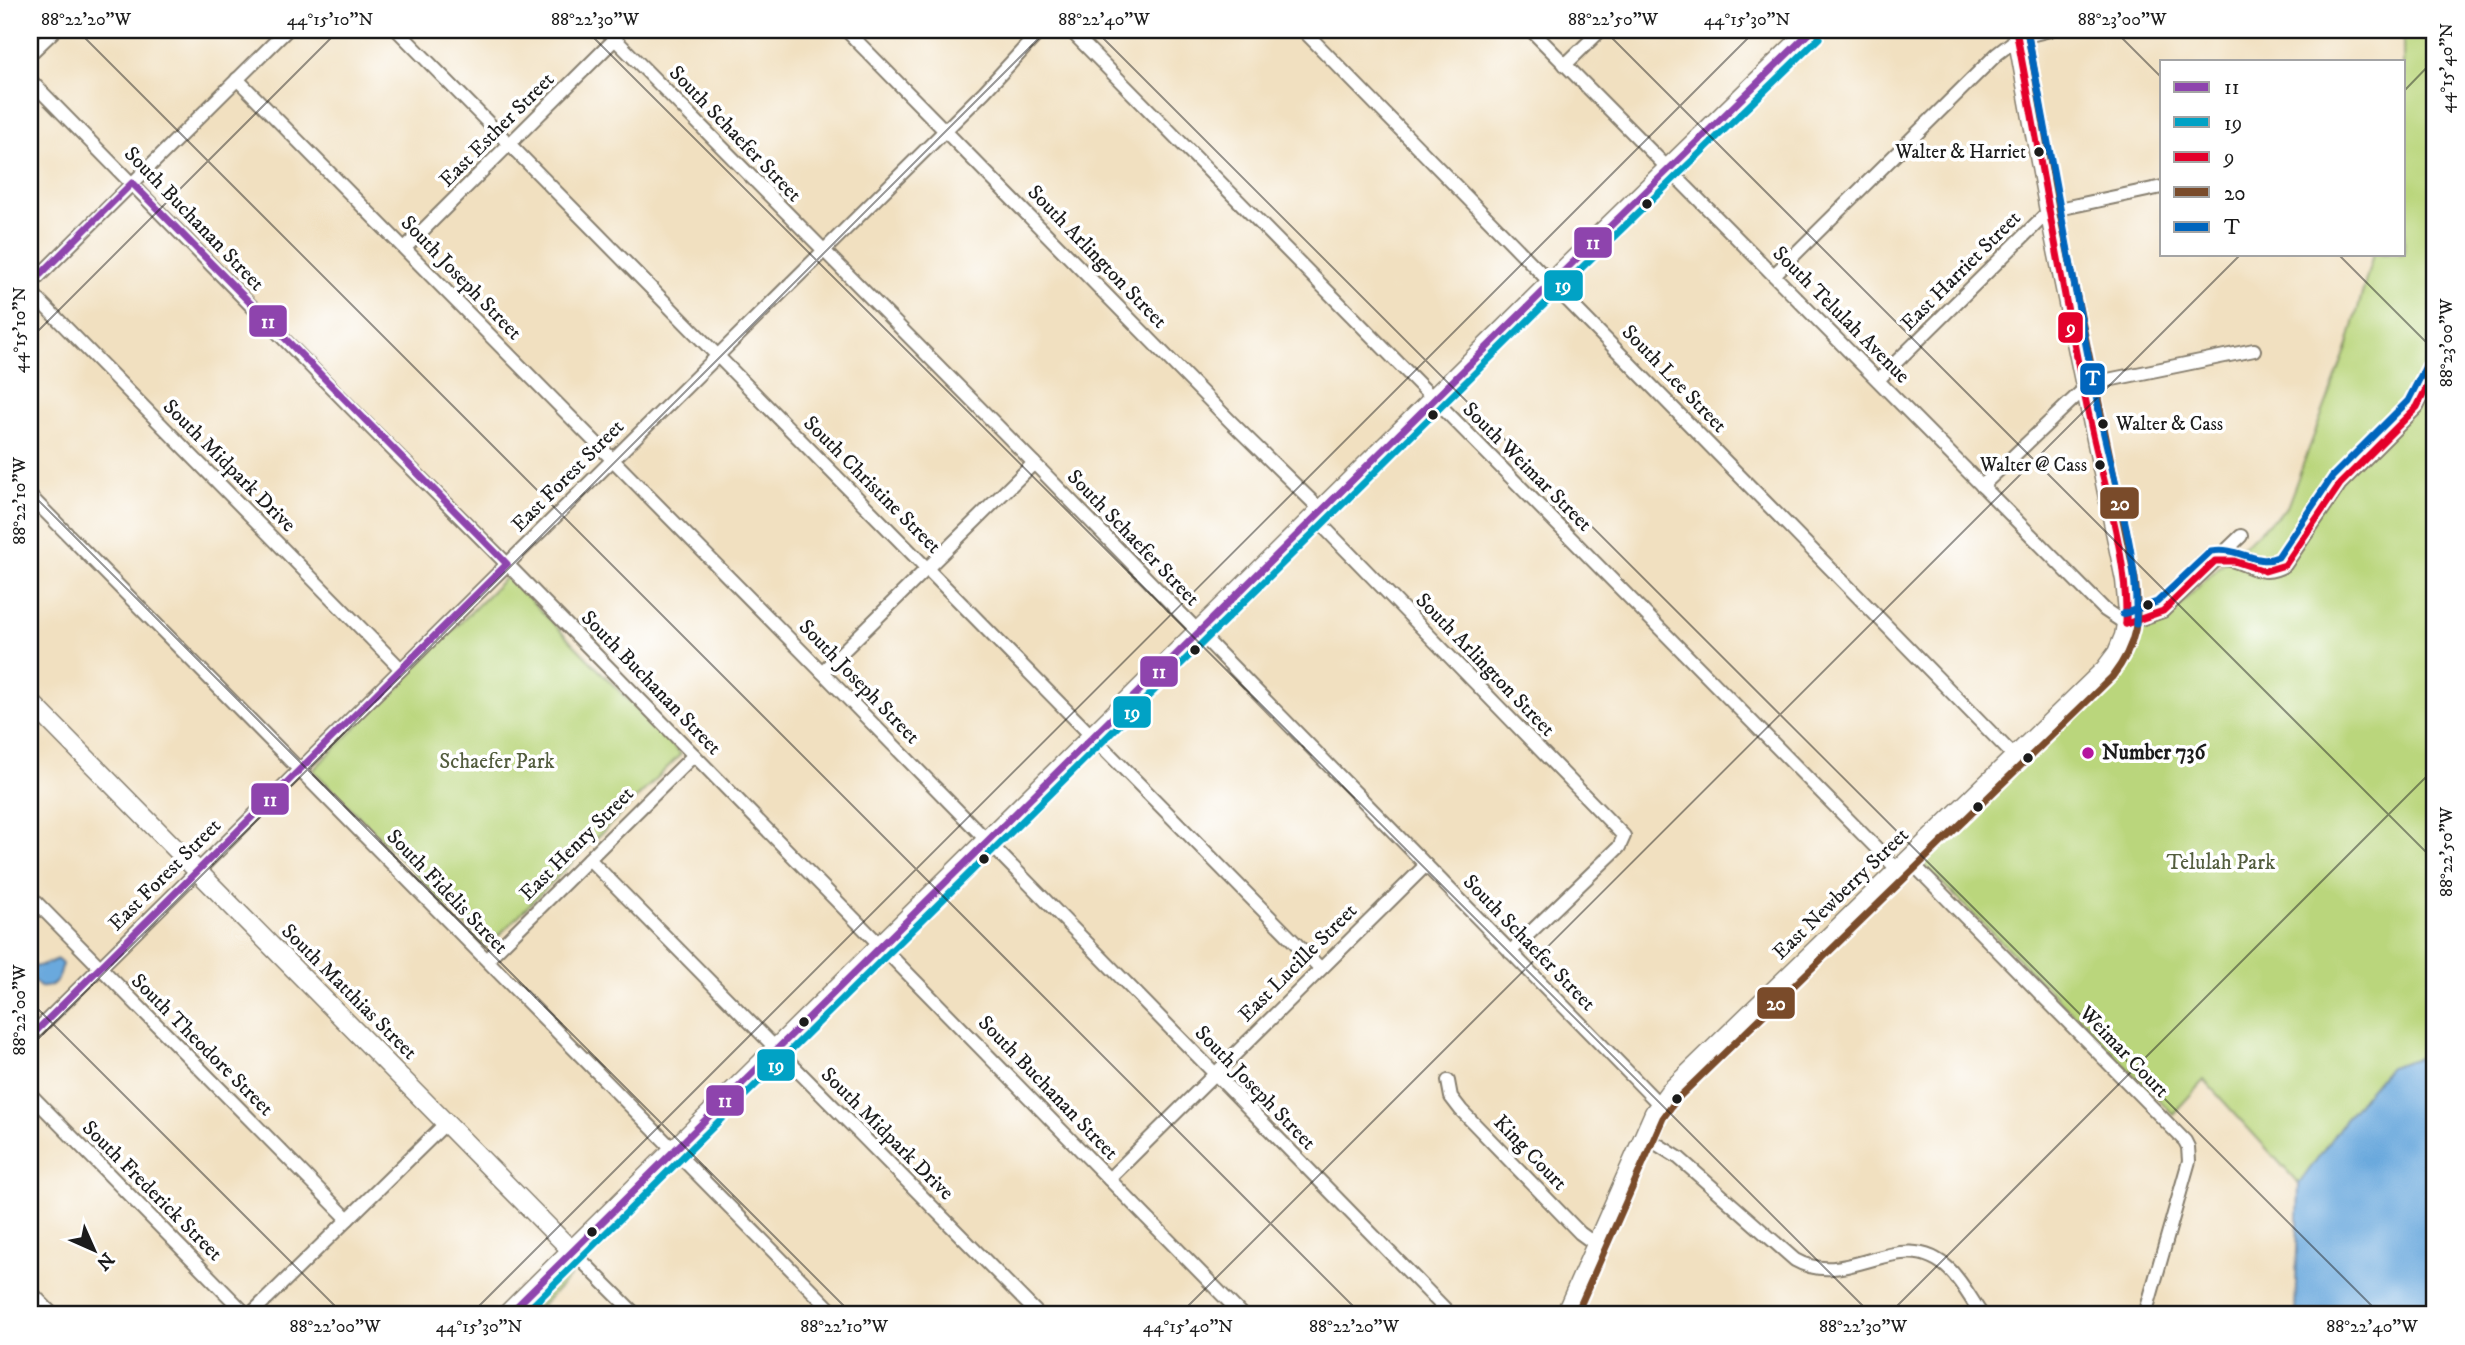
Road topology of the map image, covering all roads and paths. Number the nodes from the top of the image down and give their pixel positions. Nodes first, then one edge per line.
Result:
1 (55, 30) edge
2 (287, 30) edge
3 (397, 30) edge
4 (846, 30) edge
5 (1041, 30) edge
6 (1070, 30) edge
7 (1303, 30) edge
8 (1531, 30) edge
9 (1601, 30) edge
10 (1812, 30) edge
11 (2050, 30) edge
12 (611, 34) edge
13 (2017, 34) edge
14 (30, 54) edge
15 (1565, 65) junction
16 (30, 79) edge
17 (237, 79) junction
18 (945, 130) junction
19 (510, 144) junction
20 (1670, 169) junction
21 (132, 183) junction
22 (2160, 187) edge
23 (2049, 211) junction
24 (405, 248) junction
25 (822, 251) junction
26 (1774, 275) junction
27 (1552, 284) junction
28 (30, 285) edge
29 (30, 291) edge
30 (2254, 350) dead end
31 (718, 356) junction
32 (2435, 371) edge
33 (1878, 380) junction
34 (2084, 389) junction
35 (1435, 400) junction
36 (612, 460) junction
37 (1034, 463) junction
38 (1982, 486) junction
39 (30, 496) edge
40 (1319, 514) junction
41 (2241, 536) dead end
42 (2215, 561) junction
43 (508, 564) junction
44 (926, 568) junction
45 (2126, 624) junction
46 (1199, 633) junction
47 (401, 668) junction
48 (822, 672) junction
49 (30, 701) edge
50 (1092, 737) junction
51 (694, 755) junction
52 (2015, 757) junction
53 (300, 769) junction
54 (988, 842) junction
55 (589, 859) junction
56 (1426, 865) junction
57 (1904, 865) junction
58 (197, 870) junction
59 (30, 896) edge
60 (882, 946) junction
61 (1510, 953) junction
62 (486, 960) junction
63 (99, 967) junction
64 (1320, 968) junction
65 (30, 1037) edge
66 (777, 1050) junction
67 (1214, 1074) junction
68 (1448, 1081) dead end
69 (30, 1094) edge
70 (1659, 1104) junction
71 (446, 1123) junction
72 (1644, 1136) junction
73 (675, 1151) junction
74 (1109, 1179) junction
75 (348, 1219) junction
76 (1595, 1244) junction
77 (573, 1252) junction
78 (30, 1292) edge
79 (53, 1315) edge
80 (249, 1315) edge
81 (508, 1315) edge
82 (636, 1315) edge
83 (836, 1315) edge
84 (1039, 1315) edge
85 (1242, 1315) edge
86 (1451, 1315) edge
87 (1565, 1315) edge
88 (1982, 1315) edge
89 (2145, 1315) edge

1 - 14 street
2 - 17 street
3 - 19 street, South Christine Street
4 - 18 street, South Arlington Street
5 - 18 street, East Forest Street
6 - 35 street, South Weimar Street
7 - 27 street, South Lee Street
8 - 15 street, South Telulah Avenue
9 - 15 street
10 - 20 main road
11 - 13 street
12 - 19 street, East Esther Street
12 - 25 street, South Schaefer Street
13 - 23 main road, East Newberry Street
13 - 26 street
15 - 20 street, South Telulah Avenue
16 - 21 street, South Buchanan Street
17 - 21 street
17 - 24 street, South Joseph Street
18 - 25 street, East Forest Street
18 - 40 street, South Arlington Street
19 - 24 street, East Esther Street
19 - 31 street, South Christine Street
20 - 26 street, South Telulah Avenue
20 - 27 main road
21 - 28 street
21 - 43 street, South Buchanan Street
22 - 23 street, East Harriet Street
23 - 33 street, East Harriet Street
23 - 34 main road, East Newberry Street
24 - 36 street, South Joseph Street
25 - 31 street, East Forest Street
25 - 37 street, South Schaefer Street
26 - 33 street, South Telulah Avenue
27 - 35 main road
27 - 52 street, South Lee Street
29 - 47 street, South Midpark Drive
30 - 34 street
31 - 36 street, East Forest Street
31 - 44 street, South Christine Street
32 - 42 street
33 - 38 street, South Telulah Avenue
34 - 38 street
34 - 45 main road, East Newberry Street
35 - 40 main road
35 - 57 street, South Weimar Street
36 - 43 street, East Forest Street
36 - 48 street, South Joseph Street
37 - 44 street
37 - 46 street, South Schaefer Street
38 - 45 street, South Telulah Avenue
39 - 53 street, South Fidelis Street
40 - 46 main road
40 - 61 street, South Arlington Street
41 - 42 street
42 - 45 street
43 - 47 street, East Forest Street
43 - 51 street, South Buchanan Street
44 - 48 street
44 - 50 street, South Christine Street
45 - 52 main road, East Newberry Street
46 - 50 main road
46 - 56 street, South Schaefer Street
47 - 53 street, East Forest Street
48 - 54 street, South Joseph Street
49 - 58 main road, South Matthias Street
50 - 54 main road
50 - 64 street, South Christine Street
51 - 55 street, East Henry Street
51 - 60 street, South Buchanan Street
52 - 57 main road, East Newberry Street
53 - 58 street, East Forest Street
53 - 62 street, South Fidelis Street
54 - 60 main road
54 - 67 street, South Joseph Street
55 - 62 street, East Henry Street
55 - 66 street, South Midpark Drive
56 - 61 street, South Schaefer Street
56 - 64 street, East Lucille Street
57 - 70 main road, East Newberry Street
57 - 89 street, Weimar Court
58 - 63 street, East Forest Street
58 - 71 main road, South Matthias Street
59 - 63 street, South Theodore Street
60 - 66 main road
60 - 74 street, South Buchanan Street
61 - 70 street, South Schaefer Street
62 - 73 street, South Fidelis Street
63 - 65 street, East Forest Street
63 - 75 street, South Theodore Street
64 - 67 street, East Lucille Street
66 - 73 main road
66 - 84 street, South Midpark Drive
67 - 74 street, East Lucille Street
67 - 86 street, South Joseph Street
68 - 76 street, King Court
69 - 80 street, South Frederick Street
70 - 72 main road, East Newberry Street
71 - 75 street
71 - 77 main road, South Matthias Street
72 - 76 main road, East Newberry Street
72 - 88 street
73 - 77 main road
73 - 83 street, South Fidelis Street
74 - 85 street, South Buchanan Street
75 - 80 street
76 - 87 main road, East Newberry Street
77 - 81 main road
77 - 82 street, South Matthias Street
78 - 79 street

